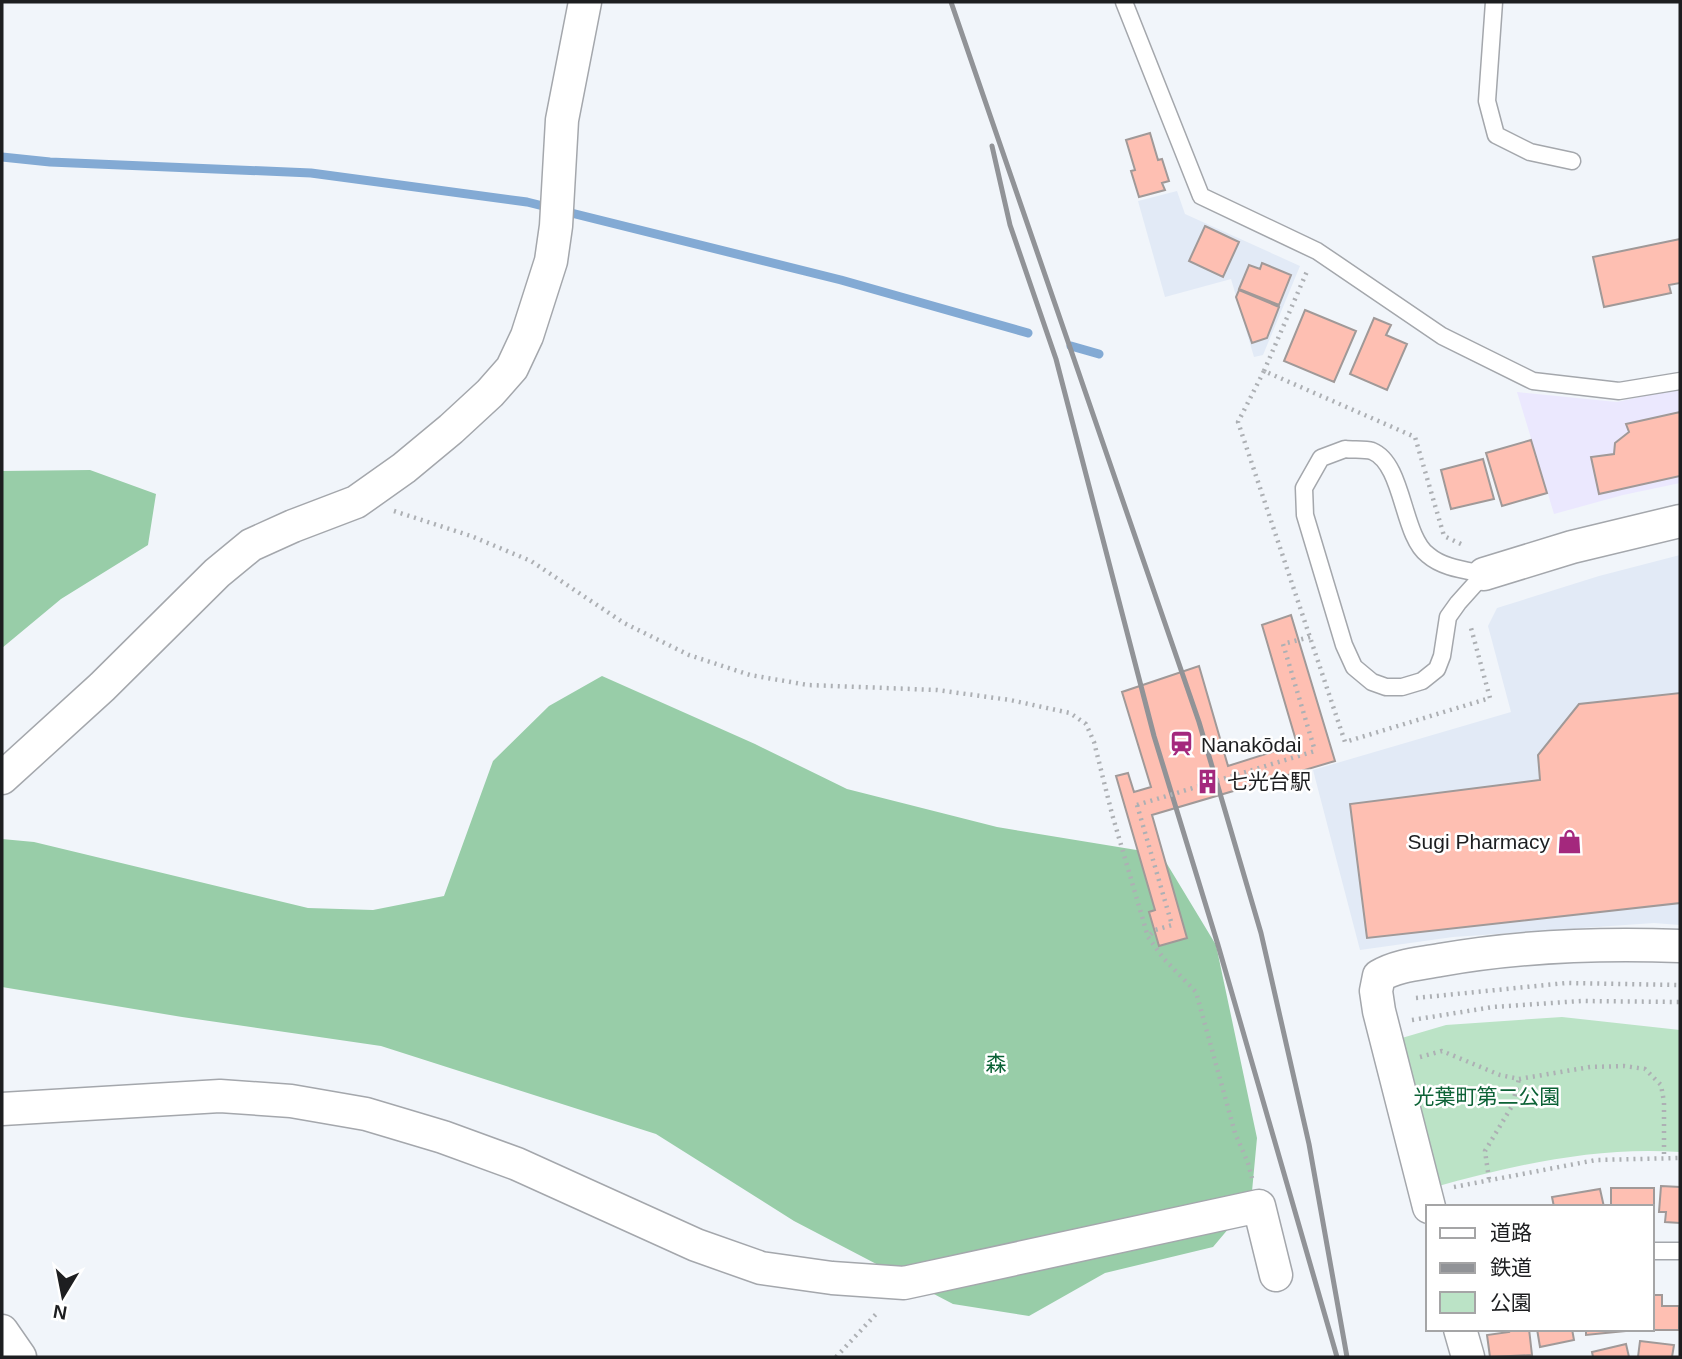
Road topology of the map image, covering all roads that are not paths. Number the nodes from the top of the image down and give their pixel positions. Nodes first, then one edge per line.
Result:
1 (585, 2) edge
2 (1124, 2) edge
3 (1494, 2) edge
4 (1572, 161) dead end
5 (1680, 381) edge
6 (1680, 521) edge
7 (1484, 574) junction
8 (2, 778) edge
9 (1680, 946) edge
10 (2, 1109) edge
11 (1428, 1200) edge
12 (1654, 1251) edge
13 (1680, 1251) edge
14 (1276, 1275) dead end
15 (2, 1331) edge
16 (1461, 1331) edge
17 (20, 1357) edge
18 (1468, 1357) edge

1 - 8 street
2 - 5 lane
3 - 4 lane
6 - 7 street
7 - 7 lane
9 - 11 street
10 - 14 street
12 - 13 lane
15 - 17 street
16 - 18 street

